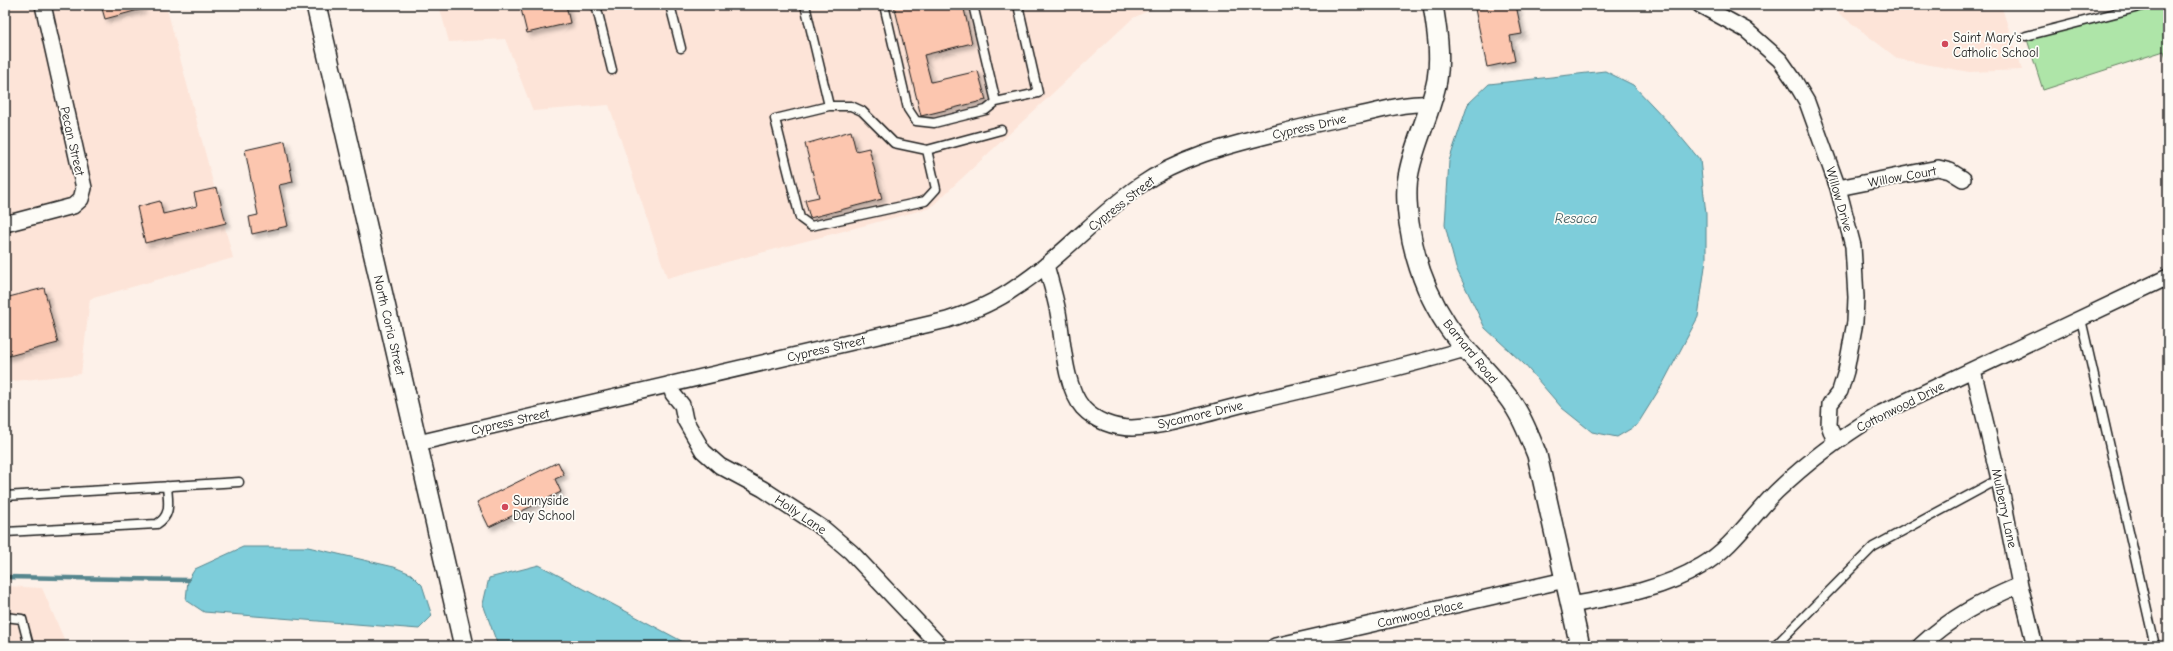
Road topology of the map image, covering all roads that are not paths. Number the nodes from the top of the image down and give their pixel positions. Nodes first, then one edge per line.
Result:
1 (42, 5) edge
2 (316, 5) edge
3 (596, 5) edge
4 (670, 5) edge
5 (805, 5) edge
6 (884, 5) edge
7 (974, 5) edge
8 (1018, 5) edge
9 (1432, 5) edge
10 (1700, 5) edge
11 (2147, 5) edge
12 (2026, 36) dead end
13 (681, 48) dead end
14 (612, 70) dead end
15 (996, 102) junction
16 (1431, 104) junction
17 (828, 106) junction
18 (1001, 130) dead end
19 (927, 150) junction
20 (1190, 158) joint
21 (1964, 178) dead end
22 (1838, 188) junction
23 (5, 224) edge
24 (1046, 265) junction
25 (2168, 277) edge
26 (2080, 319) junction
27 (1465, 349) junction
28 (1972, 370) junction
29 (670, 384) junction
30 (1835, 442) junction
31 (418, 443) junction
32 (1999, 479) junction
33 (239, 482) dead end
34 (167, 486) junction
35 (5, 496) edge
36 (5, 532) edge
37 (1565, 580) junction
38 (2020, 585) junction
39 (1571, 605) junction
40 (5, 617) edge
41 (29, 646) edge
42 (464, 646) edge
43 (940, 646) edge
44 (1275, 646) edge
45 (1580, 646) edge
46 (1775, 646) edge
47 (1920, 646) edge
48 (2035, 646) edge
49 (2155, 646) edge

1 - 23 street, Pecan Street
2 - 31 street, North Coria Street
3 - 14 lane
4 - 13 lane
5 - 17 lane
6 - 15 lane
7 - 15 lane
8 - 15 lane
9 - 16 street, Barnard Road
10 - 22 street, Willow Drive
11 - 12 lane
16 - 20 street, Cypress Drive
16 - 27 street, Barnard Road
17 - 19 lane
17 - 19 lane
18 - 19 lane
20 - 24 street, Cypress Street
21 - 22 street, Willow Court
22 - 30 street, Willow Drive
24 - 27 street, Sycamore Drive
24 - 29 street, Cypress Street
25 - 26 street, Cottonwood Drive
26 - 28 street, Cottonwood Drive
26 - 49 lane
27 - 37 street, Barnard Road
28 - 30 street, Cottonwood Drive
28 - 32 street, Mulberry Lane
29 - 31 street, Cypress Street
29 - 43 street, Holly Lane
30 - 39 street, Cottonwood Drive
31 - 42 street, North Coria Street
32 - 38 street, Mulberry Lane
32 - 46 lane
33 - 34 lane
34 - 35 lane
34 - 36 lane
37 - 39 street, Barnard Road
37 - 44 street, Camwood Place
38 - 47 street
38 - 48 street, Mulberry Lane
39 - 45 street, Barnard Road
40 - 41 lane

